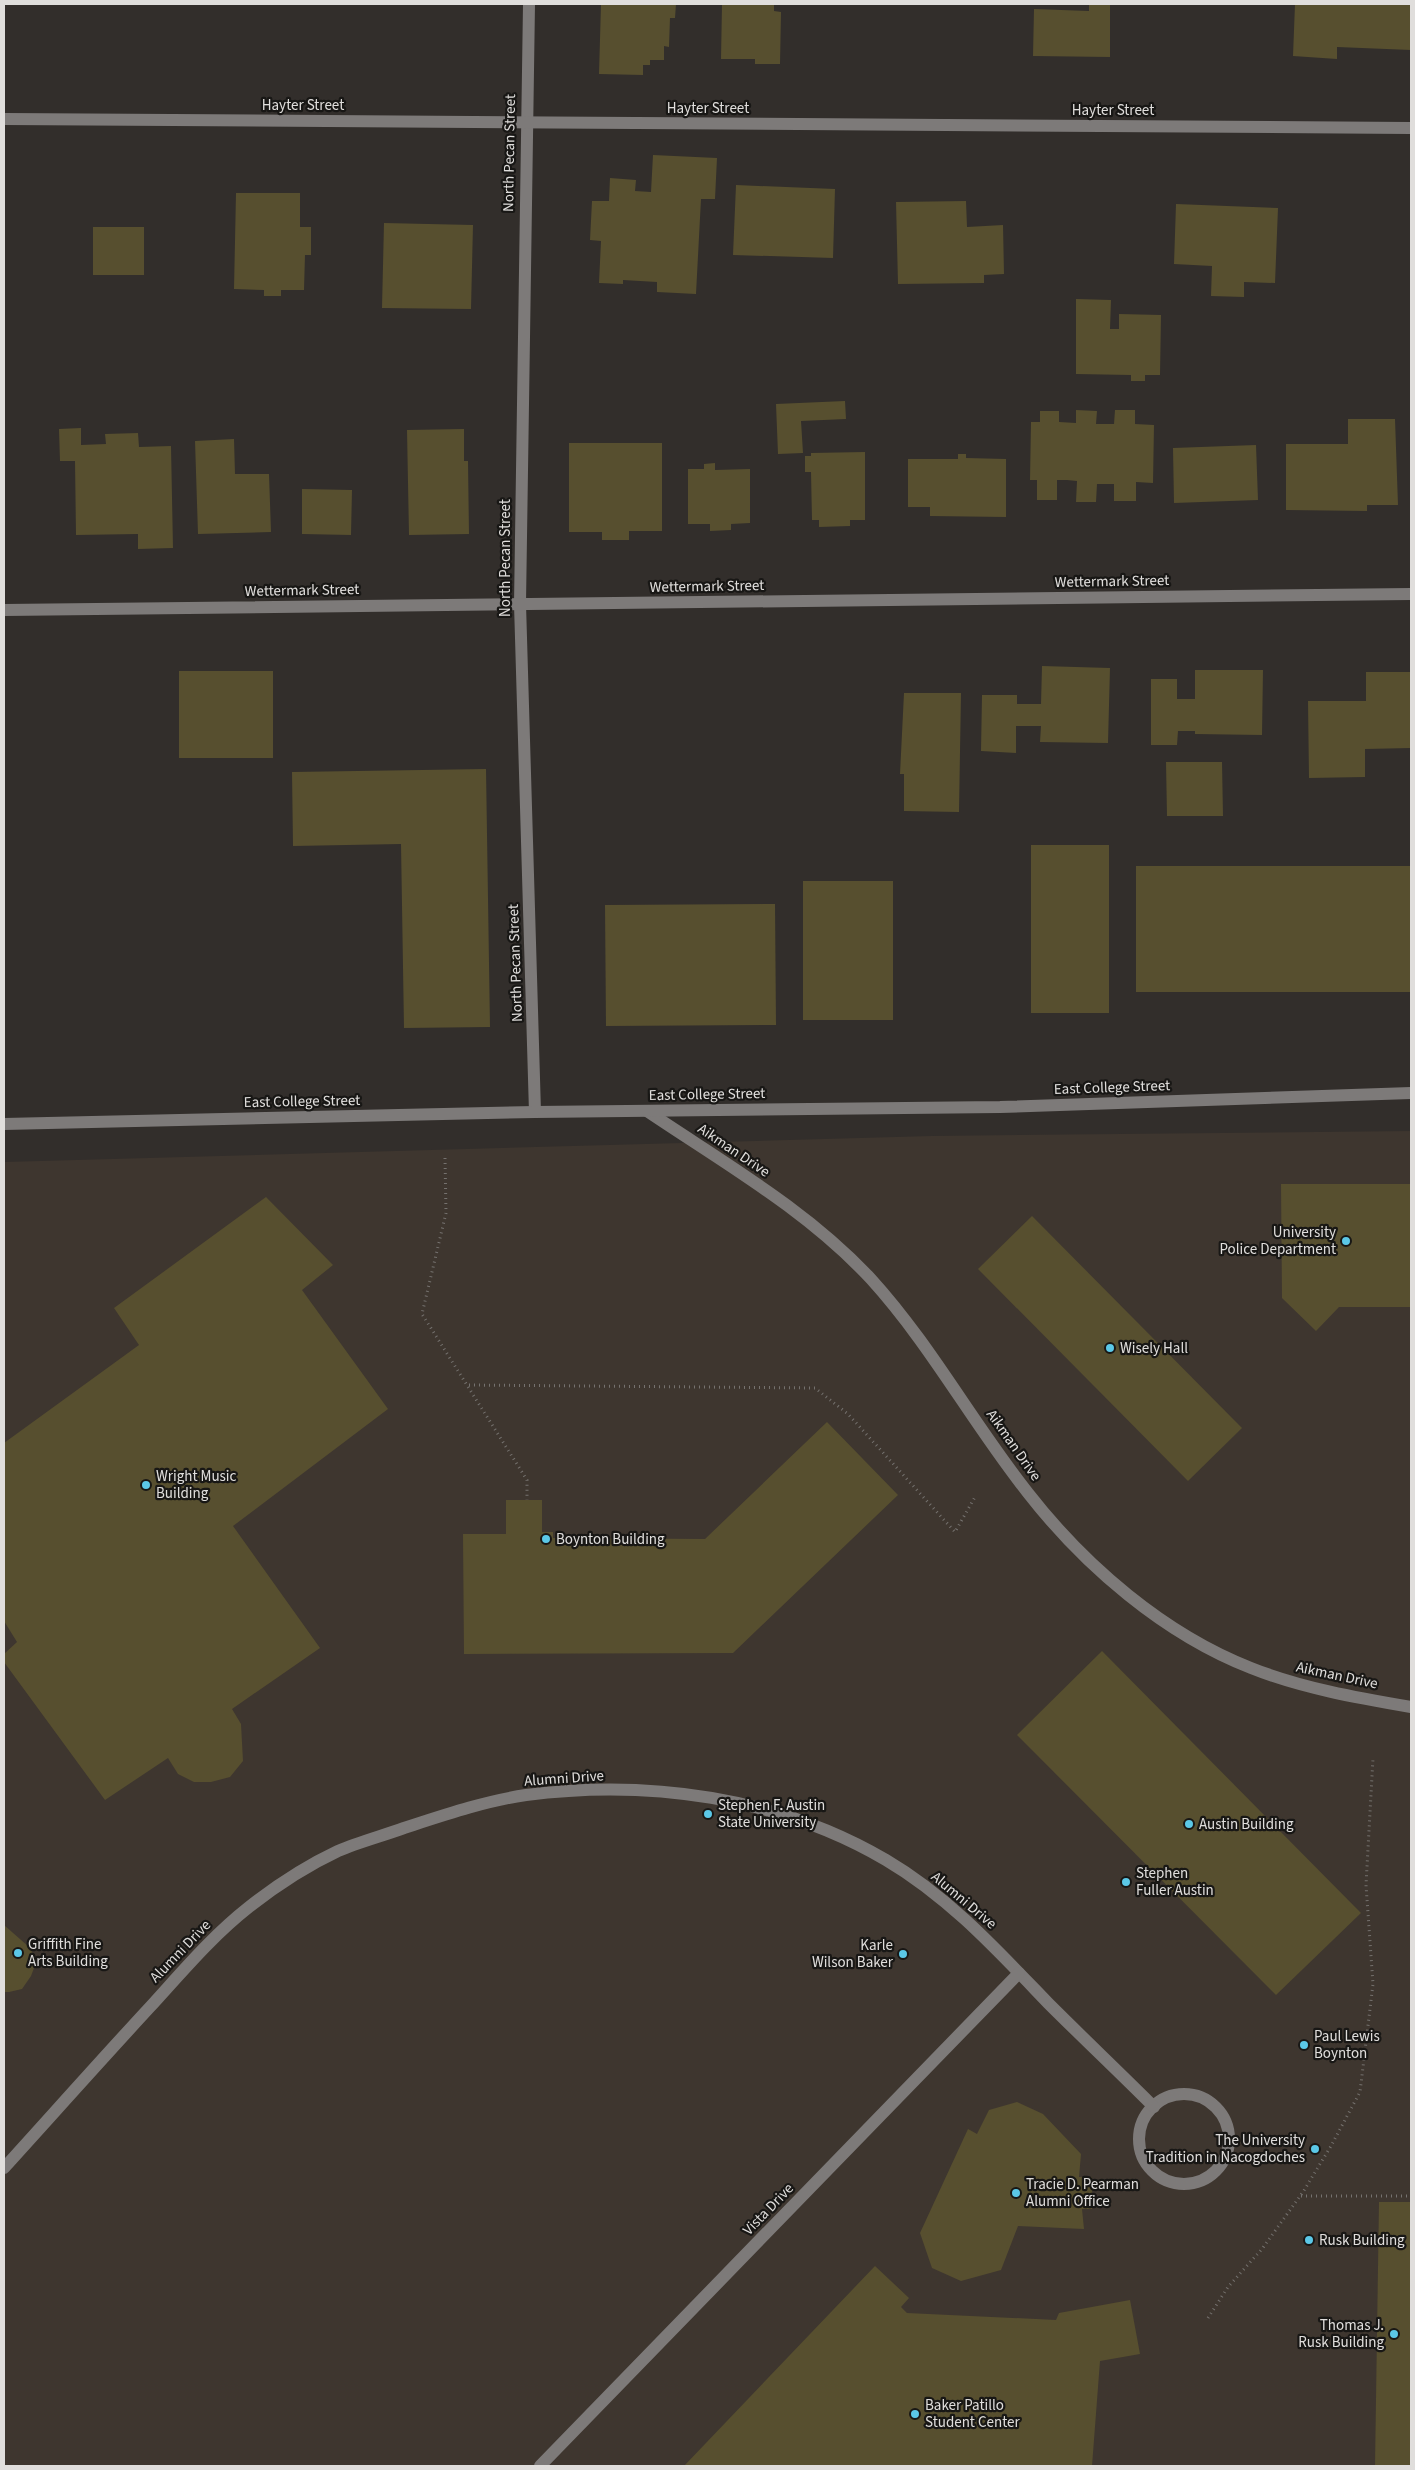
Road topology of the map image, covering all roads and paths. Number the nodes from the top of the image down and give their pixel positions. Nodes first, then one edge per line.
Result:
1 (529, 4) edge
2 (4, 119) edge
3 (525, 123) junction
4 (1411, 128) edge
5 (1411, 594) edge
6 (520, 604) junction
7 (4, 610) edge
8 (1411, 1093) edge
9 (647, 1111) junction
10 (536, 1112) junction
11 (4, 1124) edge
12 (445, 1158) dead end
13 (469, 1385) junction
14 (975, 1496) dead end
15 (527, 1500) dead end
16 (1411, 1707) edge
17 (1373, 1758) dead end
18 (1019, 1973) junction
19 (1154, 2106) junction
20 (4, 2168) edge
21 (1300, 2196) junction
22 (1411, 2196) edge
23 (1208, 2318) dead end
24 (540, 2466) edge

1 - 3 street, North Pecan Street
2 - 3 street, Hayter Street
3 - 4 street, Hayter Street
3 - 6 street, North Pecan Street
5 - 6 street, Wettermark Street
6 - 7 street, Wettermark Street
6 - 10 street, North Pecan Street
8 - 9 street, East College Street
9 - 10 street, East College Street
9 - 16 street, Aikman Drive
10 - 11 street, East College Street
12 - 13 path
13 - 14 path
13 - 15 path
17 - 21 path
18 - 19 street, Alumni Drive
18 - 20 street, Alumni Drive
18 - 24 street, Vista Drive
19 - 19 street
21 - 22 path
21 - 23 path

